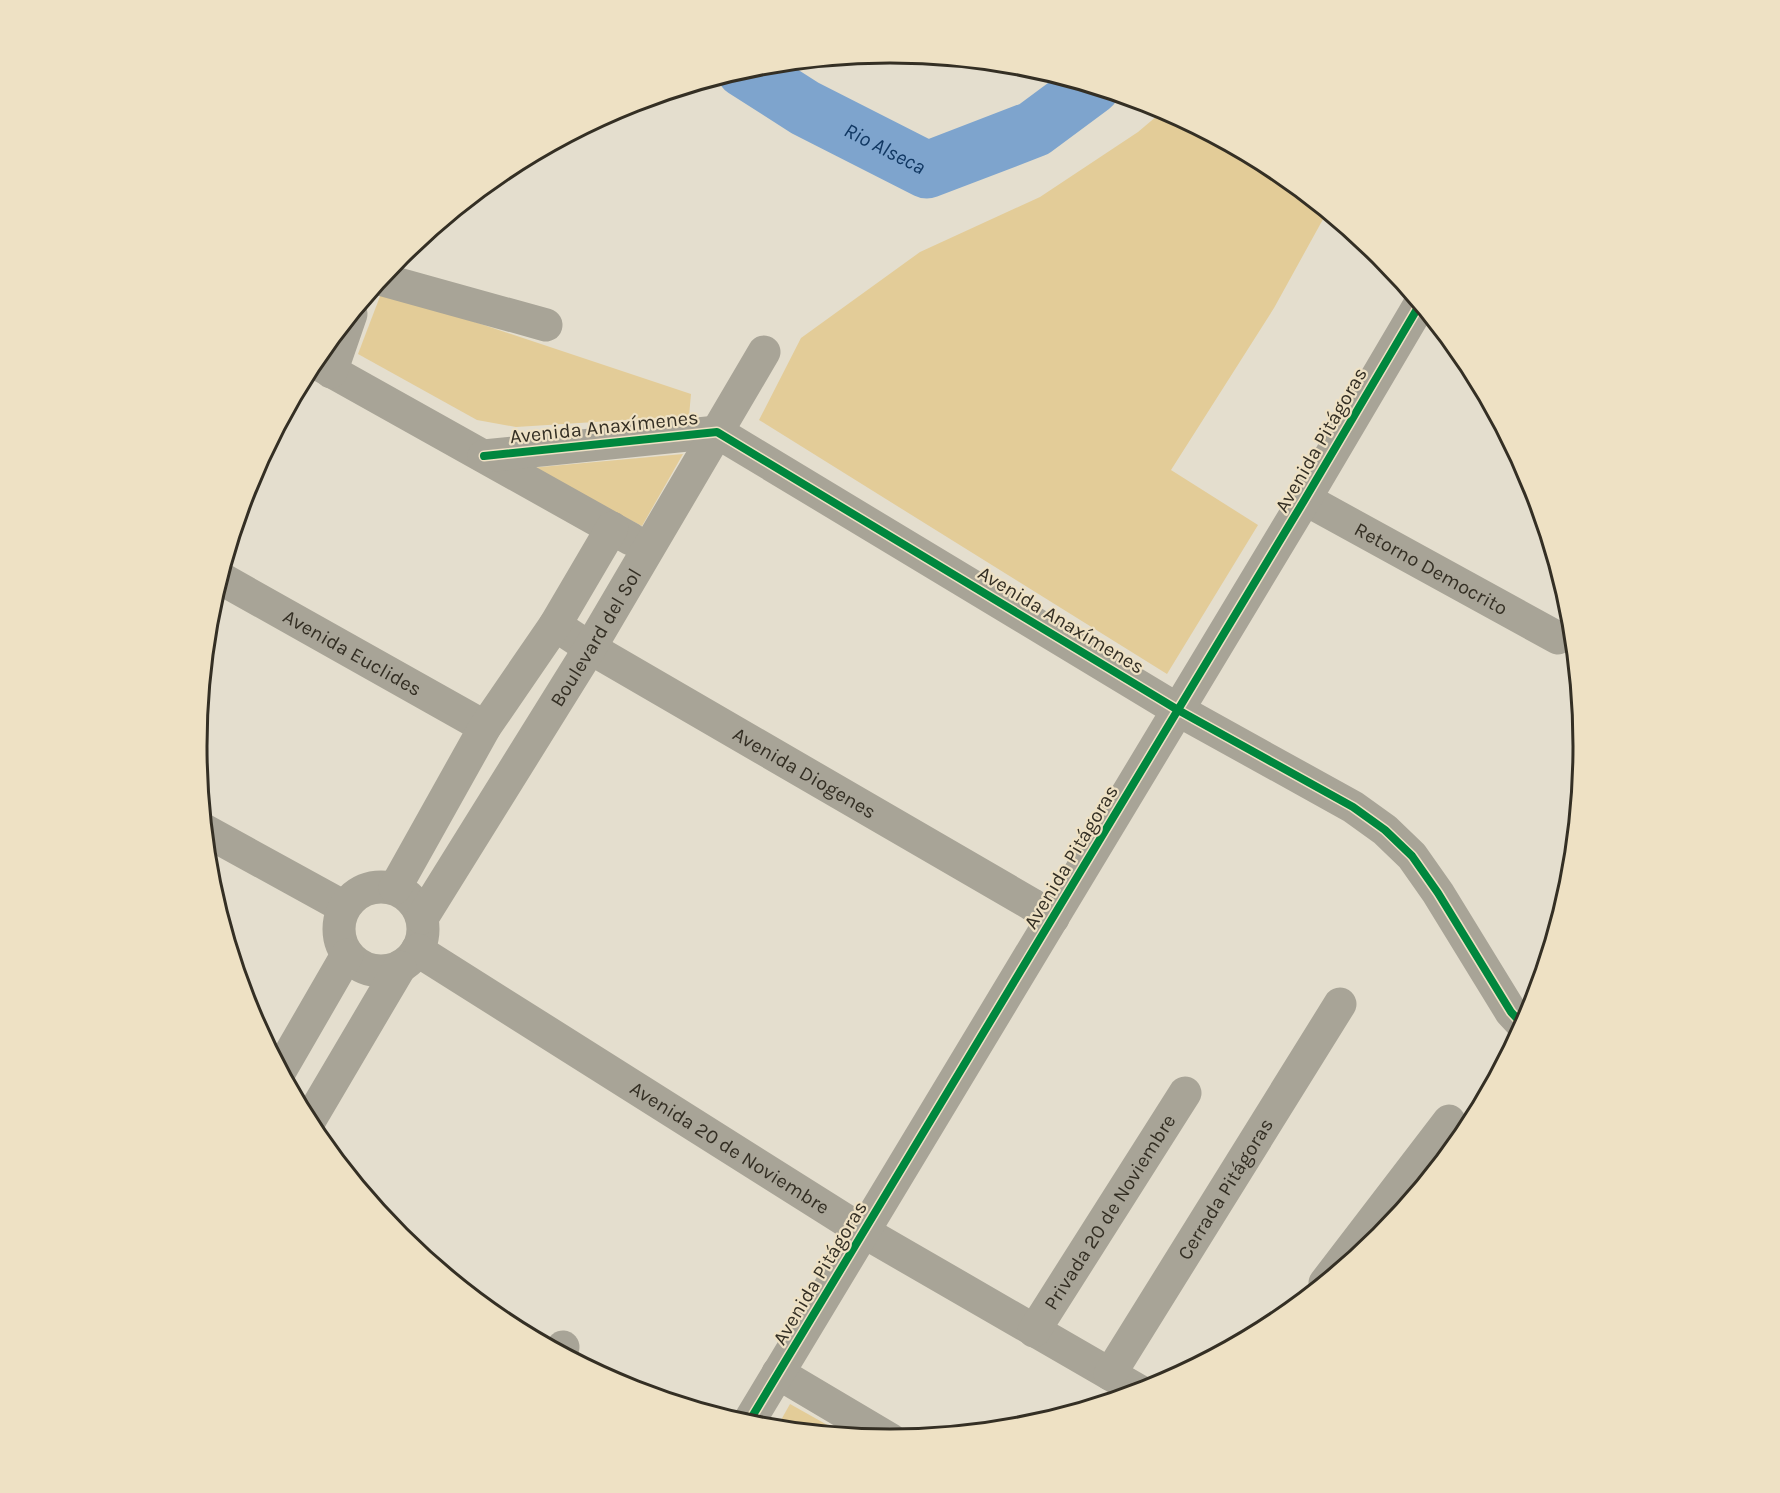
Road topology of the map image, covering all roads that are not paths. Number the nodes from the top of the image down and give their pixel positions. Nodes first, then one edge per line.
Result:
1 (390, 281) edge
2 (1416, 311) edge
3 (546, 325) dead end
4 (764, 352) dead end
5 (322, 366) edge
6 (717, 432) junction
7 (484, 456) junction
8 (1305, 500) junction
9 (612, 528) junction
10 (648, 548) junction
11 (227, 583) edge
12 (555, 625) junction
13 (1558, 638) dead end
14 (590, 648) junction
15 (1178, 710) junction
16 (485, 727) junction
17 (212, 834) edge
18 (395, 888) junction
19 (344, 907) junction
20 (422, 918) junction
21 (1053, 918) junction
22 (347, 955) junction
23 (408, 959) junction
24 (1340, 1004) dead end
25 (1517, 1018) edge
26 (285, 1063) edge
27 (1185, 1094) dead end
28 (314, 1113) edge
29 (1449, 1121) dead end
30 (864, 1232) junction
31 (1347, 1255) edge
32 (1034, 1331) junction
33 (778, 1373) junction
34 (1110, 1374) junction
35 (1131, 1386) edge
36 (752, 1416) edge
37 (874, 1430) edge

1 - 3 street
2 - 8 street, Avenida Pitágoras
4 - 6 street, Boulevard del Sol
5 - 7 street, Avenida Anaxímenes
6 - 7 street, Avenida Anaxímenes
6 - 10 street, Boulevard del Sol
6 - 15 street, Avenida Anaxímenes
7 - 9 street, Avenida Anaxímenes
8 - 13 street, Retorno Democrito
8 - 15 street, Avenida Pitágoras
9 - 10 street, Avenida Anaxímenes
9 - 12 street, Boulevard del Sol
10 - 14 street, Boulevard del Sol
11 - 16 street, Avenida Euclides
12 - 14 street, Avenida Diogenes
12 - 16 street, Boulevard del Sol
14 - 20 street, Boulevard del Sol
14 - 21 street, Avenida Diogenes
15 - 21 street, Avenida Pitágoras
15 - 25 street, Avenida Anaxímenes
16 - 18 street, Boulevard del Sol
17 - 19 street
18 - 19 street
18 - 20 street
19 - 22 street
20 - 23 street
21 - 30 street, Avenida Pitágoras
22 - 23 street
22 - 26 street
23 - 28 street
23 - 30 street, Avenida 20 de Noviembre
24 - 34 street, Cerrada Pitágoras
27 - 32 street, Privada 20 de Noviembre
29 - 31 street
30 - 32 street, Avenida 20 de Noviembre
30 - 33 street, Avenida Pitágoras
32 - 34 street, Avenida 20 de Noviembre
33 - 36 street, Avenida Pitágoras
33 - 37 street
34 - 35 street, Avenida 20 de Noviembre

